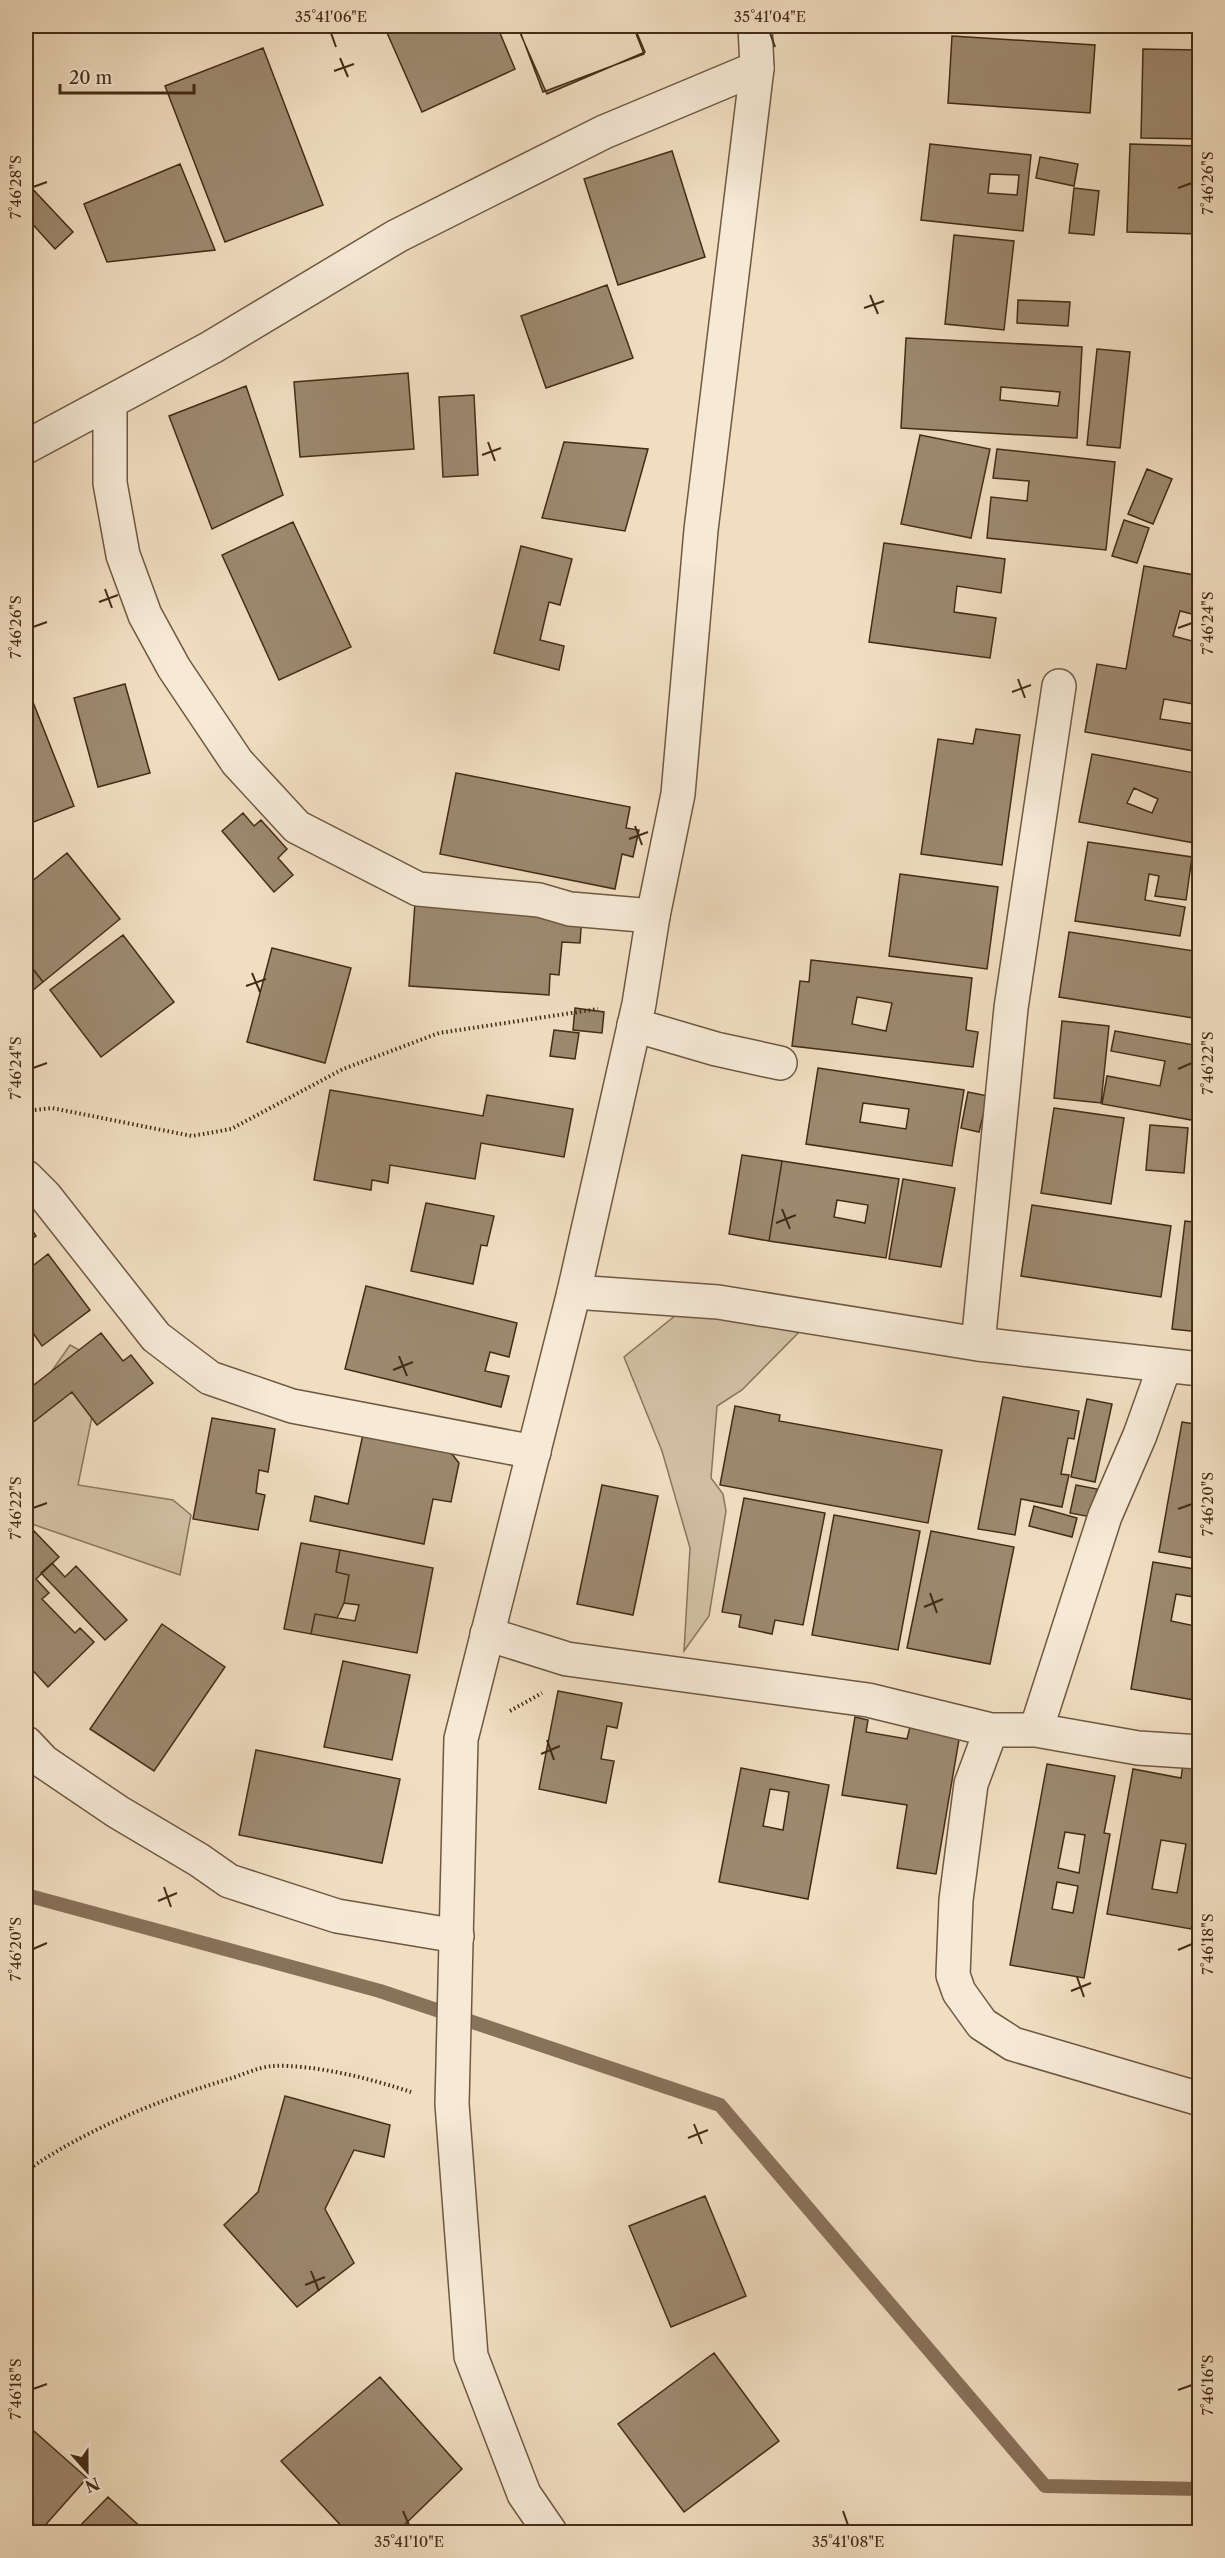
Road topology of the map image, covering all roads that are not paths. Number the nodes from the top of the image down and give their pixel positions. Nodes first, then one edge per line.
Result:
1 (755, 26) edge
2 (757, 68) junction
3 (110, 402) junction
4 (26, 447) edge
5 (1059, 686) dead end
6 (653, 916) junction
7 (637, 1014) junction
8 (780, 1063) dead end
9 (26, 1177) edge
10 (574, 1292) junction
11 (978, 1344) junction
12 (1165, 1365) junction
13 (1200, 1369) edge
14 (534, 1452) junction
15 (487, 1634) junction
16 (991, 1730) junction
17 (1036, 1730) junction
18 (26, 1743) edge
19 (1200, 1752) edge
20 (457, 1936) junction
21 (1200, 2099) edge
22 (550, 2532) edge

1 - 2 street
2 - 3 street
2 - 6 street
3 - 4 street
3 - 6 street
5 - 11 street
6 - 7 street
7 - 8 street
7 - 10 street
9 - 14 street
10 - 11 street
10 - 14 street
11 - 12 street
12 - 13 street
12 - 17 street
14 - 15 street
15 - 16 street
15 - 20 street
16 - 17 street
16 - 21 street
17 - 19 street
18 - 20 street
20 - 22 street

